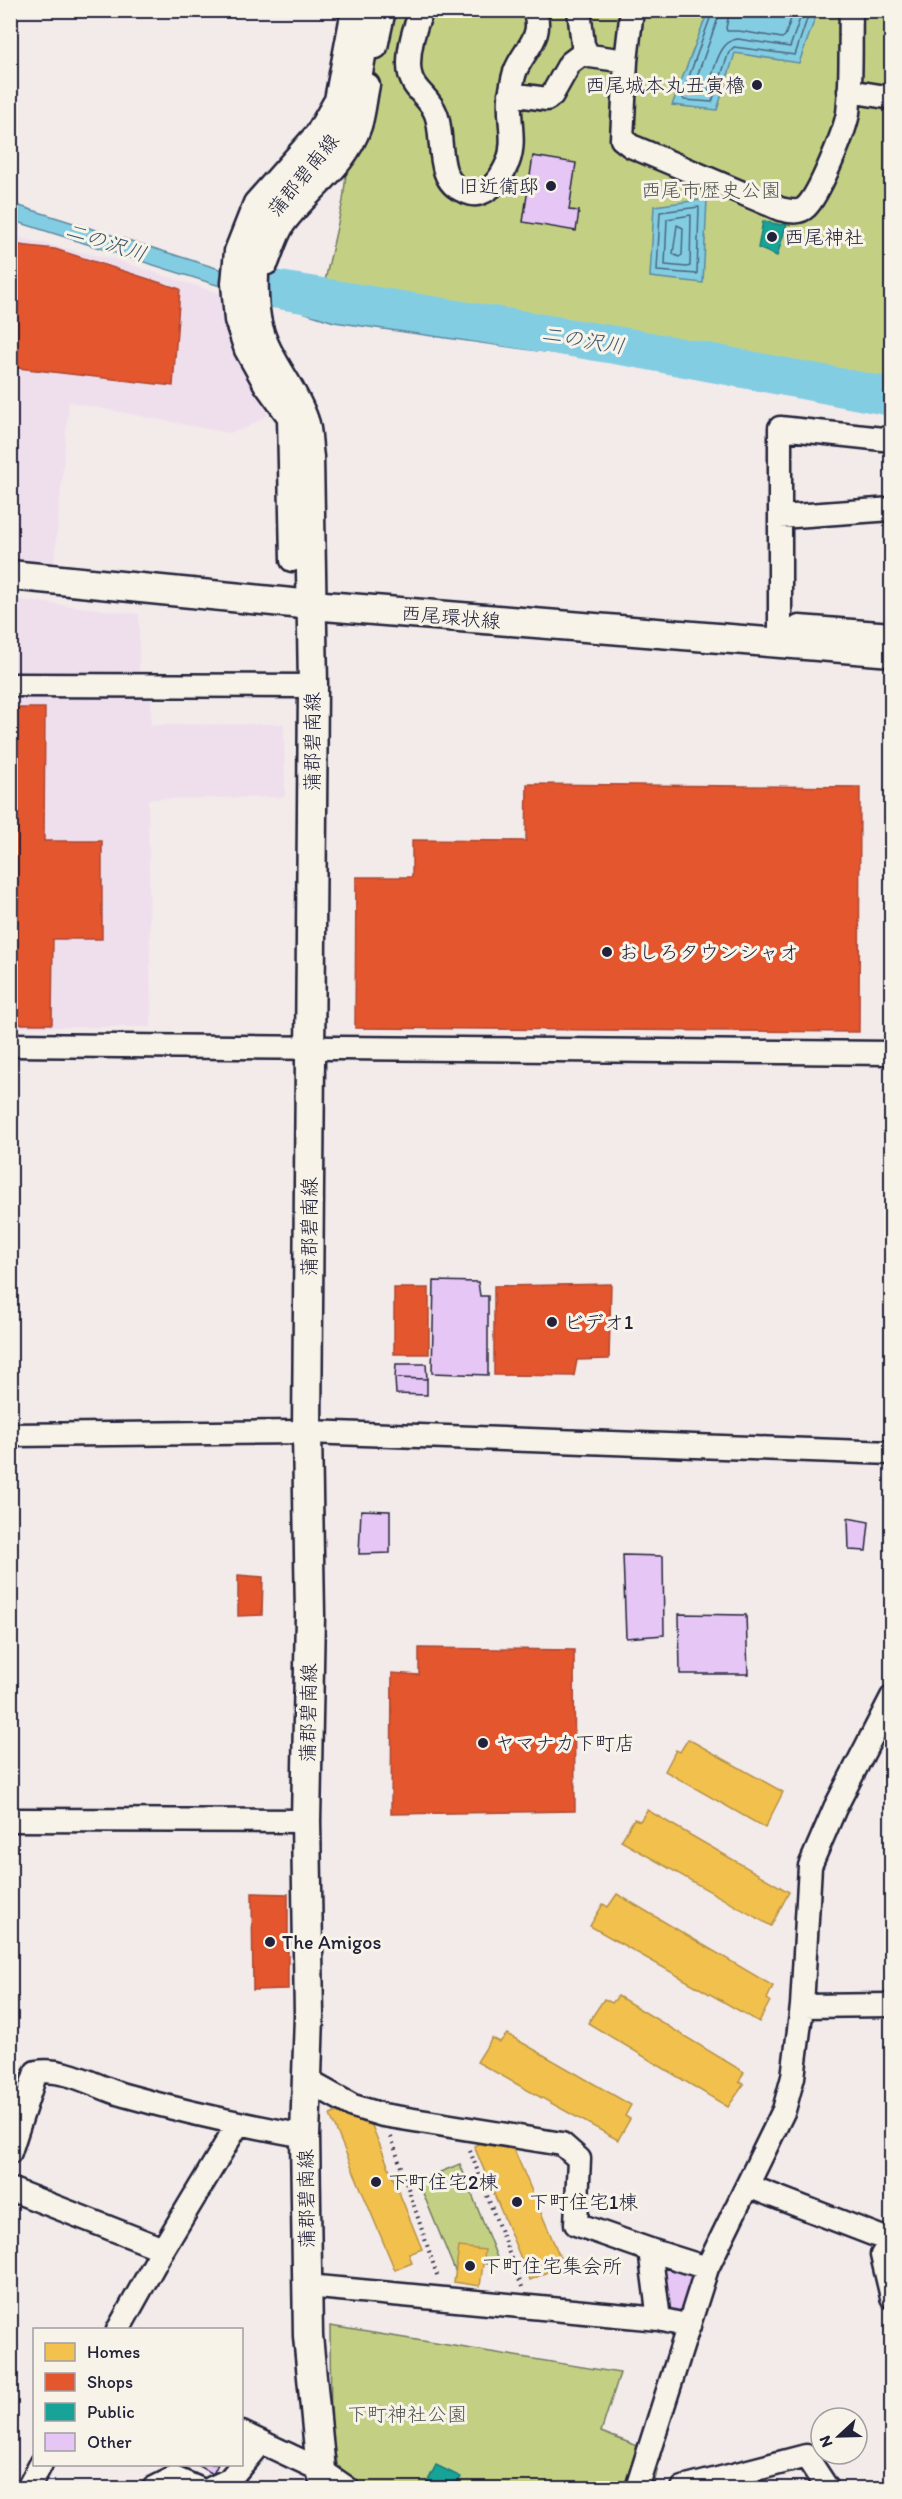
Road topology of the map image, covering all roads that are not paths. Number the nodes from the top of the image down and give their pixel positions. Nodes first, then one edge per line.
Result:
1 (353, 10) edge
2 (369, 10) edge
3 (384, 10) edge
4 (422, 10) edge
5 (579, 10) edge
6 (632, 10) edge
7 (851, 10) edge
8 (538, 14) edge
9 (586, 51) junction
10 (626, 61) junction
11 (849, 91) junction
12 (510, 94) junction
13 (891, 98) edge
14 (267, 263) dead end
15 (891, 440) edge
16 (891, 509) edge
17 (780, 517) junction
18 (292, 560) dead end
19 (10, 575) edge
20 (312, 605) junction
21 (891, 634) edge
22 (790, 635) junction
23 (891, 652) edge
24 (10, 685) edge
25 (313, 686) junction
26 (10, 1045) edge
27 (310, 1047) junction
28 (891, 1053) edge
29 (307, 1432) junction
30 (10, 1435) edge
31 (891, 1452) edge
32 (891, 1697) edge
33 (10, 1820) edge
34 (306, 1821) junction
35 (891, 2005) edge
36 (802, 2006) junction
37 (308, 2081) junction
38 (238, 2124) junction
39 (305, 2136) junction
40 (10, 2152) edge
41 (748, 2186) junction
42 (10, 2189) edge
43 (890, 2246) edge
44 (163, 2249) junction
45 (650, 2250) junction
46 (707, 2268) junction
47 (307, 2286) junction
48 (891, 2297) edge
49 (659, 2319) junction
50 (688, 2326) junction
51 (119, 2328) edge
52 (251, 2438) edge
53 (243, 2453) edge
54 (41, 2466) edge
55 (236, 2466) edge
56 (323, 2479) edge
57 (28, 2488) edge
58 (154, 2488) edge
59 (197, 2488) edge
60 (212, 2488) edge
61 (347, 2488) edge
62 (637, 2488) edge
63 (683, 2488) edge
64 (827, 2488) edge

1 - 18 street
2 - 20 main road, 蒲郡碧南線
3 - 14 street
4 - 12 street
5 - 9 street
6 - 10 street
7 - 11 street
8 - 12 street
9 - 10 street
9 - 12 street
10 - 11 street
11 - 13 street
15 - 17 street
16 - 17 street
17 - 22 street
19 - 20 main road, 西尾環状線
20 - 22 main road, 西尾環状線
20 - 25 main road, 蒲郡碧南線
21 - 22 street
22 - 23 main road, 西尾環状線
24 - 25 street
25 - 27 main road, 蒲郡碧南線
26 - 27 street
27 - 28 street
27 - 29 main road, 蒲郡碧南線
29 - 30 street
29 - 31 street
29 - 34 main road, 蒲郡碧南線
32 - 36 street
33 - 34 street
34 - 37 main road, 蒲郡碧南線
35 - 36 street
36 - 41 street
37 - 39 main road, 蒲郡碧南線
37 - 45 street
38 - 39 street
38 - 40 street
38 - 44 street
39 - 47 main road, 蒲郡碧南線
41 - 43 street
41 - 46 street
42 - 44 street
43 - 48 street
44 - 51 street
45 - 46 street
45 - 49 street
46 - 50 street
47 - 49 street
47 - 56 main road, 蒲郡碧南線
49 - 50 street
50 - 62 street
52 - 53 street
52 - 56 street
54 - 57 street
55 - 60 street
56 - 61 street
58 - 59 street
63 - 64 street

